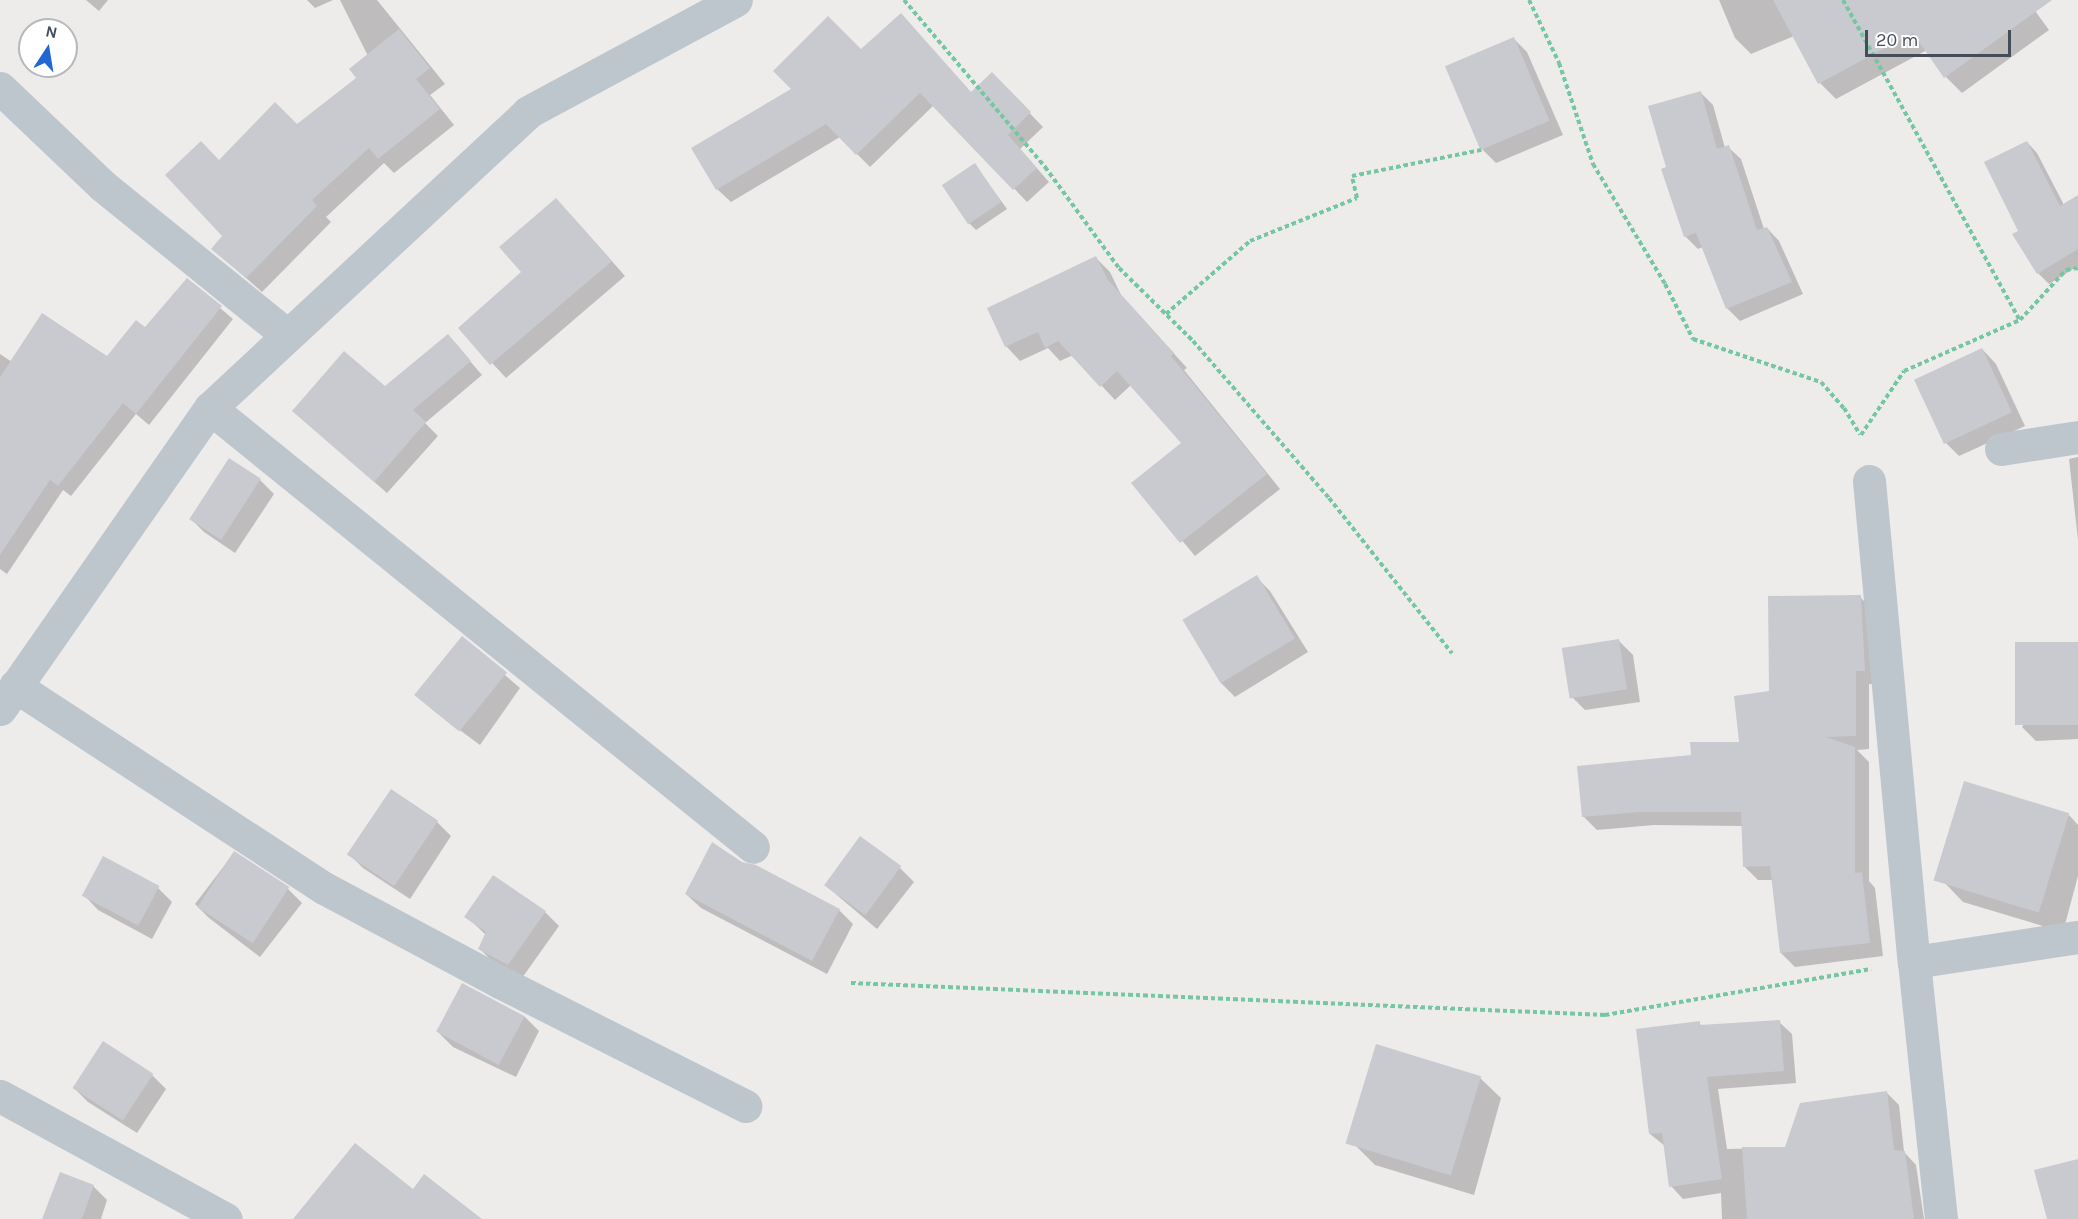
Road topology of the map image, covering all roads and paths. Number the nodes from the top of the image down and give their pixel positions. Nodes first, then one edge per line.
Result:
1 (736, 0) edge
2 (904, 0) edge
3 (1529, 0) edge
4 (1843, 0) edge
5 (0, 88) edge
6 (1480, 150) dead end
7 (2078, 268) edge
8 (1166, 314) junction
9 (2020, 320) junction
10 (287, 335) junction
11 (210, 408) junction
12 (1860, 435) junction
13 (2078, 437) edge
14 (2001, 449) dead end
15 (1869, 482) joint
16 (1452, 653) dead end
17 (7, 698) edge
18 (753, 847) dead end
19 (2078, 937) edge
20 (1914, 962) junction
21 (851, 983) dead end
22 (0, 1096) edge
23 (746, 1106) dead end
24 (226, 1219) edge
25 (1941, 1219) edge

1 - 10 street
2 - 8 path
3 - 12 path
4 - 9 path
5 - 10 street
6 - 8 path
7 - 9 path
8 - 16 path
9 - 12 path
10 - 11 street
11 - 17 street
11 - 18 street
12 - 15 path
13 - 14 street
15 - 20 street
17 - 23 street
19 - 20 street
20 - 21 path
20 - 25 street
22 - 24 street

